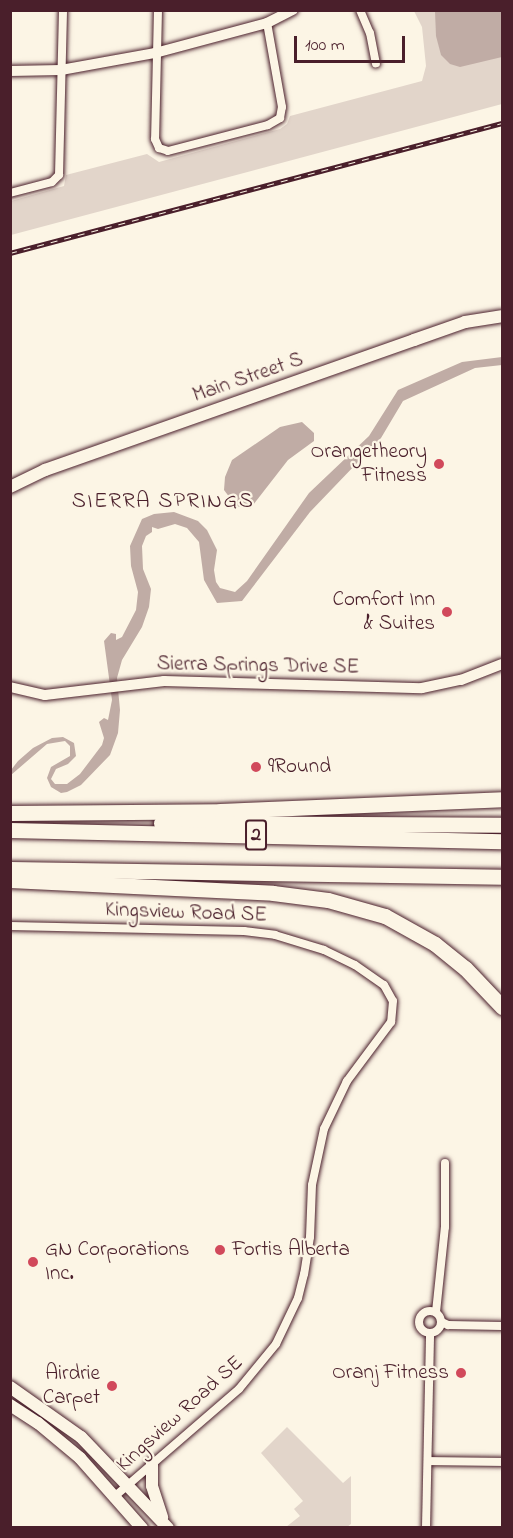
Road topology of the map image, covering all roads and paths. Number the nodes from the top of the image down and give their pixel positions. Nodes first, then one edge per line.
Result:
1 (63, 10) edge
2 (158, 10) edge
3 (360, 10) edge
4 (287, 12) edge
5 (267, 23) junction
6 (155, 53) junction
7 (376, 63) dead end
8 (61, 70) junction
9 (10, 71) edge
10 (10, 193) edge
11 (502, 316) edge
12 (10, 487) edge
13 (502, 664) edge
14 (10, 687) edge
15 (502, 799) edge
16 (10, 813) edge
17 (10, 823) edge
18 (502, 825) edge
19 (10, 830) edge
20 (502, 841) edge
21 (10, 869) edge
22 (502, 877) edge
23 (10, 880) edge
24 (10, 926) edge
25 (502, 1007) edge
26 (445, 1162) dead end
27 (436, 1312) junction
28 (442, 1322) junction
29 (502, 1326) edge
30 (430, 1333) junction
31 (10, 1387) edge
32 (10, 1404) edge
33 (428, 1461) junction
34 (502, 1462) edge
35 (152, 1464) junction
36 (129, 1484) junction
37 (115, 1496) junction
38 (166, 1526) edge
39 (142, 1527) edge
40 (426, 1527) edge

1 - 8 street
2 - 6 street
3 - 7 street
4 - 5 street
5 - 6 street
5 - 6 street
6 - 8 street
8 - 9 street
8 - 10 street
11 - 12 main road, Main Street S
13 - 14 street, Sierra Springs Drive SE
15 - 16 highway
17 - 18 highway
19 - 20 highway, 2
21 - 22 highway, 2
23 - 25 highway
24 - 35 street, Kingsview Road SE
26 - 27 street
27 - 28 street
27 - 30 street
28 - 29 street
28 - 30 street
30 - 33 street
31 - 36 main road
32 - 37 main road
33 - 34 street
33 - 40 street
35 - 36 street, Kingsview Road SE
35 - 38 main road
36 - 37 street, Kingsview Road SE
36 - 38 main road
37 - 39 main road

